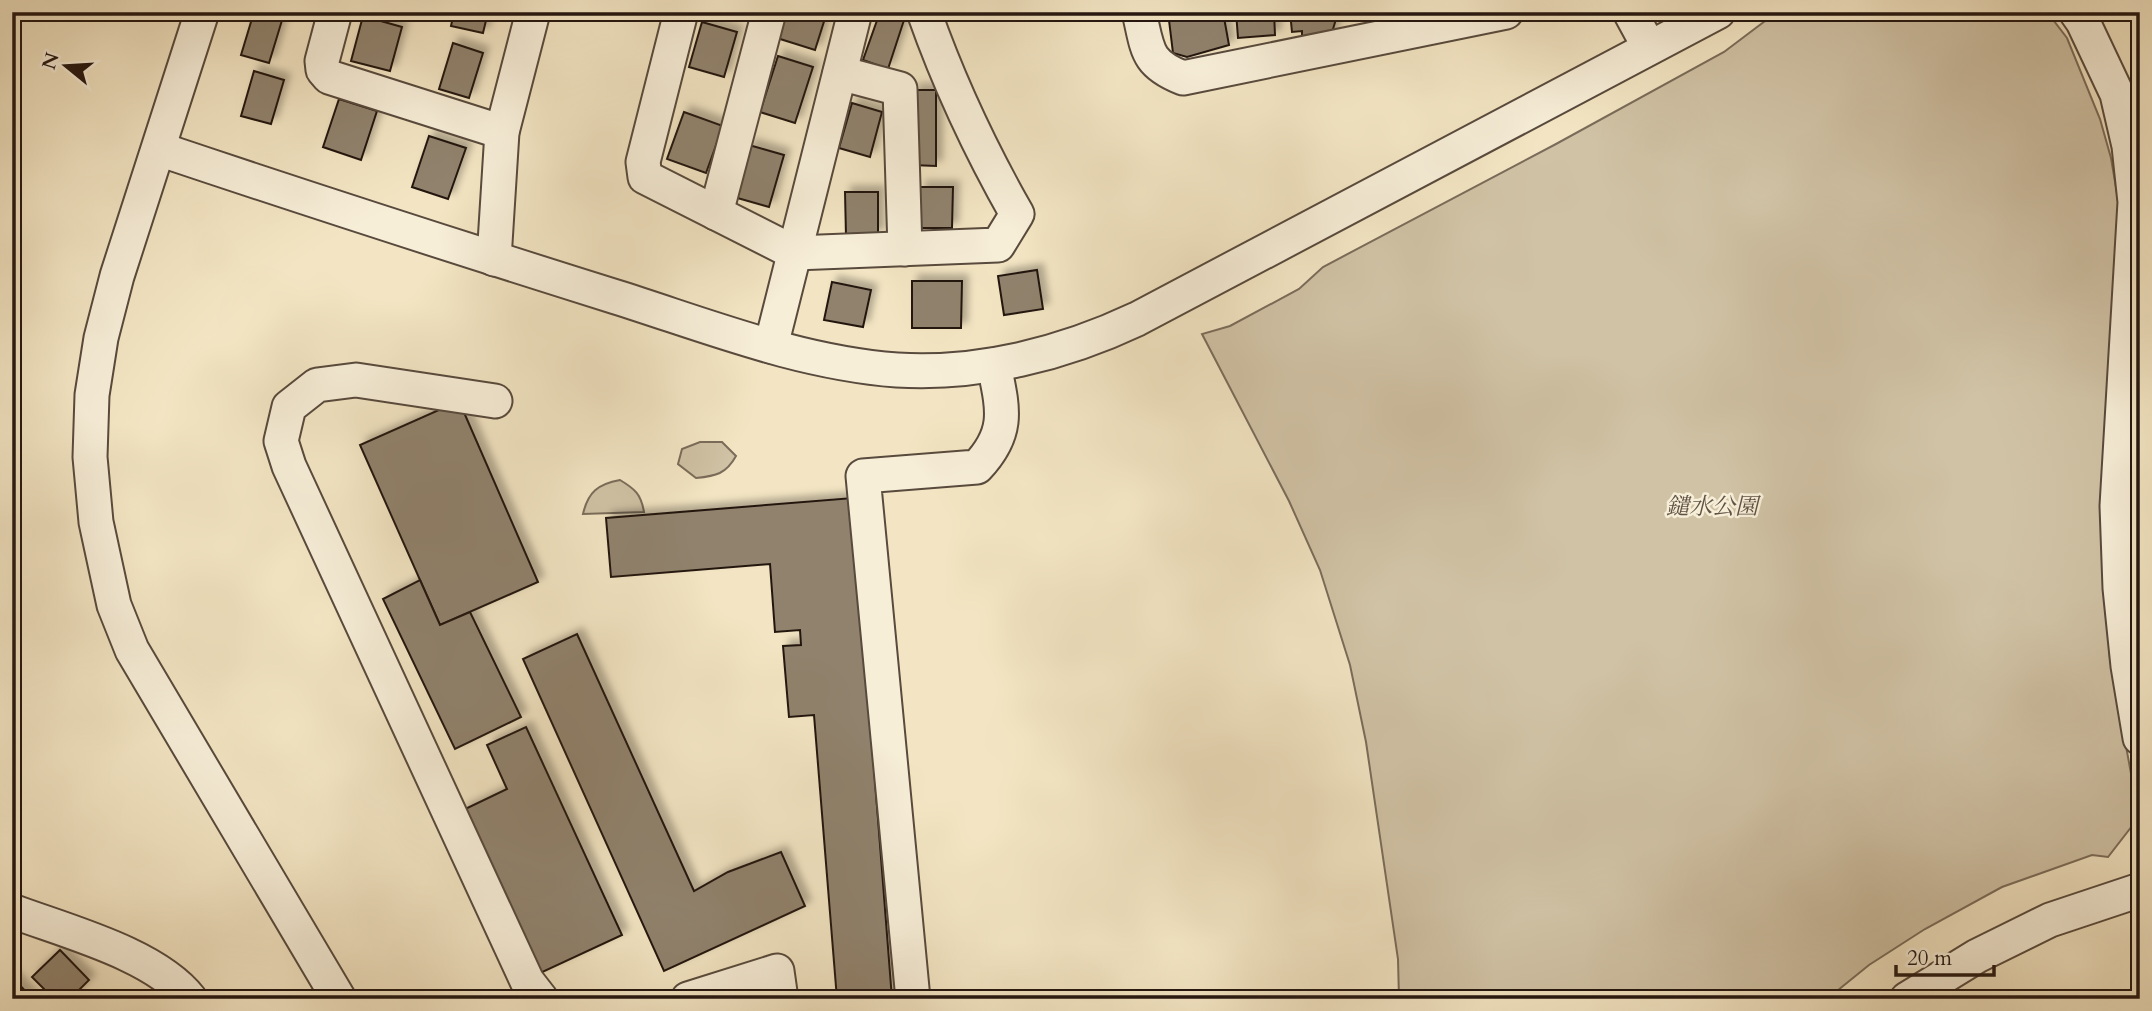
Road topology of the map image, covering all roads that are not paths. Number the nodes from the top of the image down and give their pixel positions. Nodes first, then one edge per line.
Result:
1 (202, 12) edge
2 (335, 12) edge
3 (533, 12) edge
4 (681, 12) edge
5 (769, 12) edge
6 (855, 12) edge
7 (924, 12) edge
8 (1139, 12) edge
9 (1506, 12) edge
10 (1630, 12) edge
11 (1718, 12) edge
12 (2076, 12) edge
13 (1649, 47) junction
14 (840, 74) junction
15 (502, 132) junction
16 (159, 149) junction
17 (716, 213) junction
18 (2137, 227) edge
19 (905, 249) junction
20 (794, 253) junction
21 (494, 259) junction
22 (771, 346) junction
23 (995, 365) junction
24 (495, 401) dead end
25 (2140, 738) edge
26 (2140, 890) edge
27 (12, 911) edge
28 (190, 999) edge
29 (339, 999) edge
30 (541, 999) edge
31 (688, 999) edge
32 (781, 999) edge
33 (913, 999) edge
34 (1907, 999) edge

1 - 16 street
2 - 15 street
3 - 15 street
4 - 17 street
5 - 17 street
6 - 14 street
7 - 19 street
8 - 9 street
10 - 13 street
11 - 13 street
12 - 18 street
13 - 23 street
14 - 19 street
14 - 20 street
15 - 21 street
16 - 21 street
16 - 29 street
17 - 20 street
18 - 25 street
19 - 20 street
20 - 22 street
21 - 22 street
22 - 23 street
23 - 33 street
24 - 30 street
26 - 34 street
27 - 28 street
31 - 32 street

